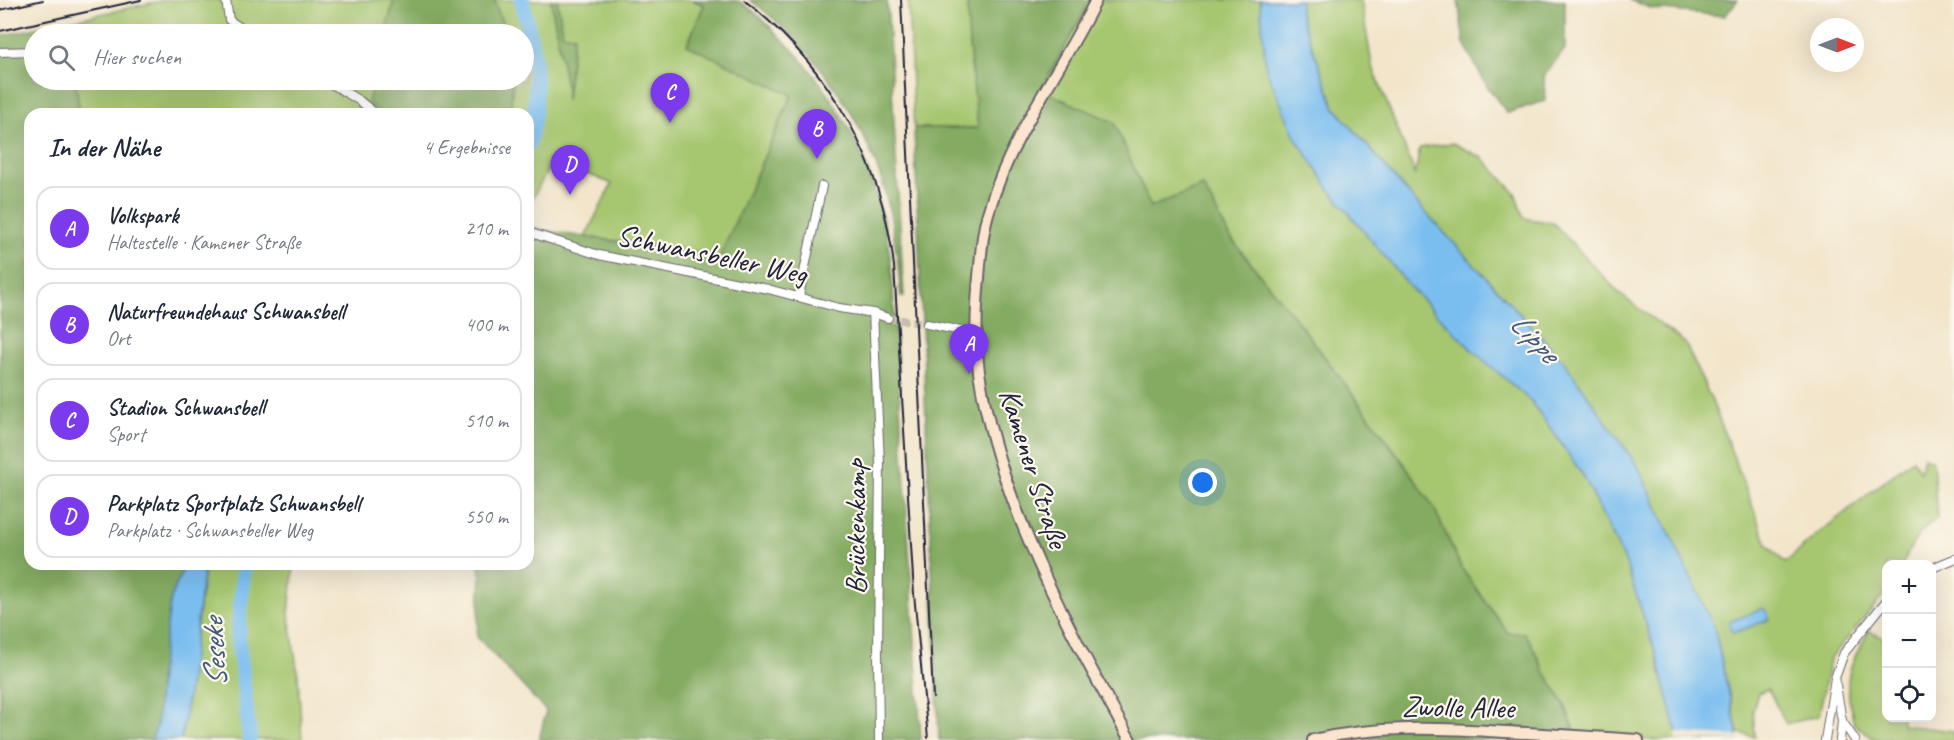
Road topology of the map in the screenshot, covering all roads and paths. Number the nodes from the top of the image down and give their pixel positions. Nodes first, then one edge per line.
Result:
1 (226, 0) edge
2 (1096, 0) edge
3 (236, 24) edge
4 (24, 50) edge
5 (0, 52) edge
6 (340, 90) edge
7 (367, 108) edge
8 (822, 186) dead end
9 (534, 234) edge
10 (799, 296) junction
11 (873, 313) junction
12 (888, 318) tunnel mouth
13 (927, 324) tunnel mouth
14 (976, 334) junction
15 (1954, 559) edge
16 (1936, 566) edge
17 (1882, 607) edge
18 (1835, 678) junction
19 (1842, 721) junction
20 (879, 740) edge
21 (1130, 740) edge
22 (1313, 740) edge
23 (1638, 740) edge
24 (1825, 740) edge
25 (1840, 740) edge
26 (1855, 740) edge

1 - 3 street
2 - 14 main road, Kamener Straße
4 - 5 street
6 - 7 street
8 - 10 street
9 - 10 street, Schwansbeller Weg
10 - 11 street, Schwansbeller Weg
11 - 12 street, Schwansbeller Weg
11 - 20 street, Brückenkamp
13 - 14 street
14 - 21 main road, Kamener Straße
15 - 16 street
17 - 18 street
18 - 19 street
18 - 24 street
19 - 25 street
19 - 26 street
22 - 23 main road, Zwolle Allee

